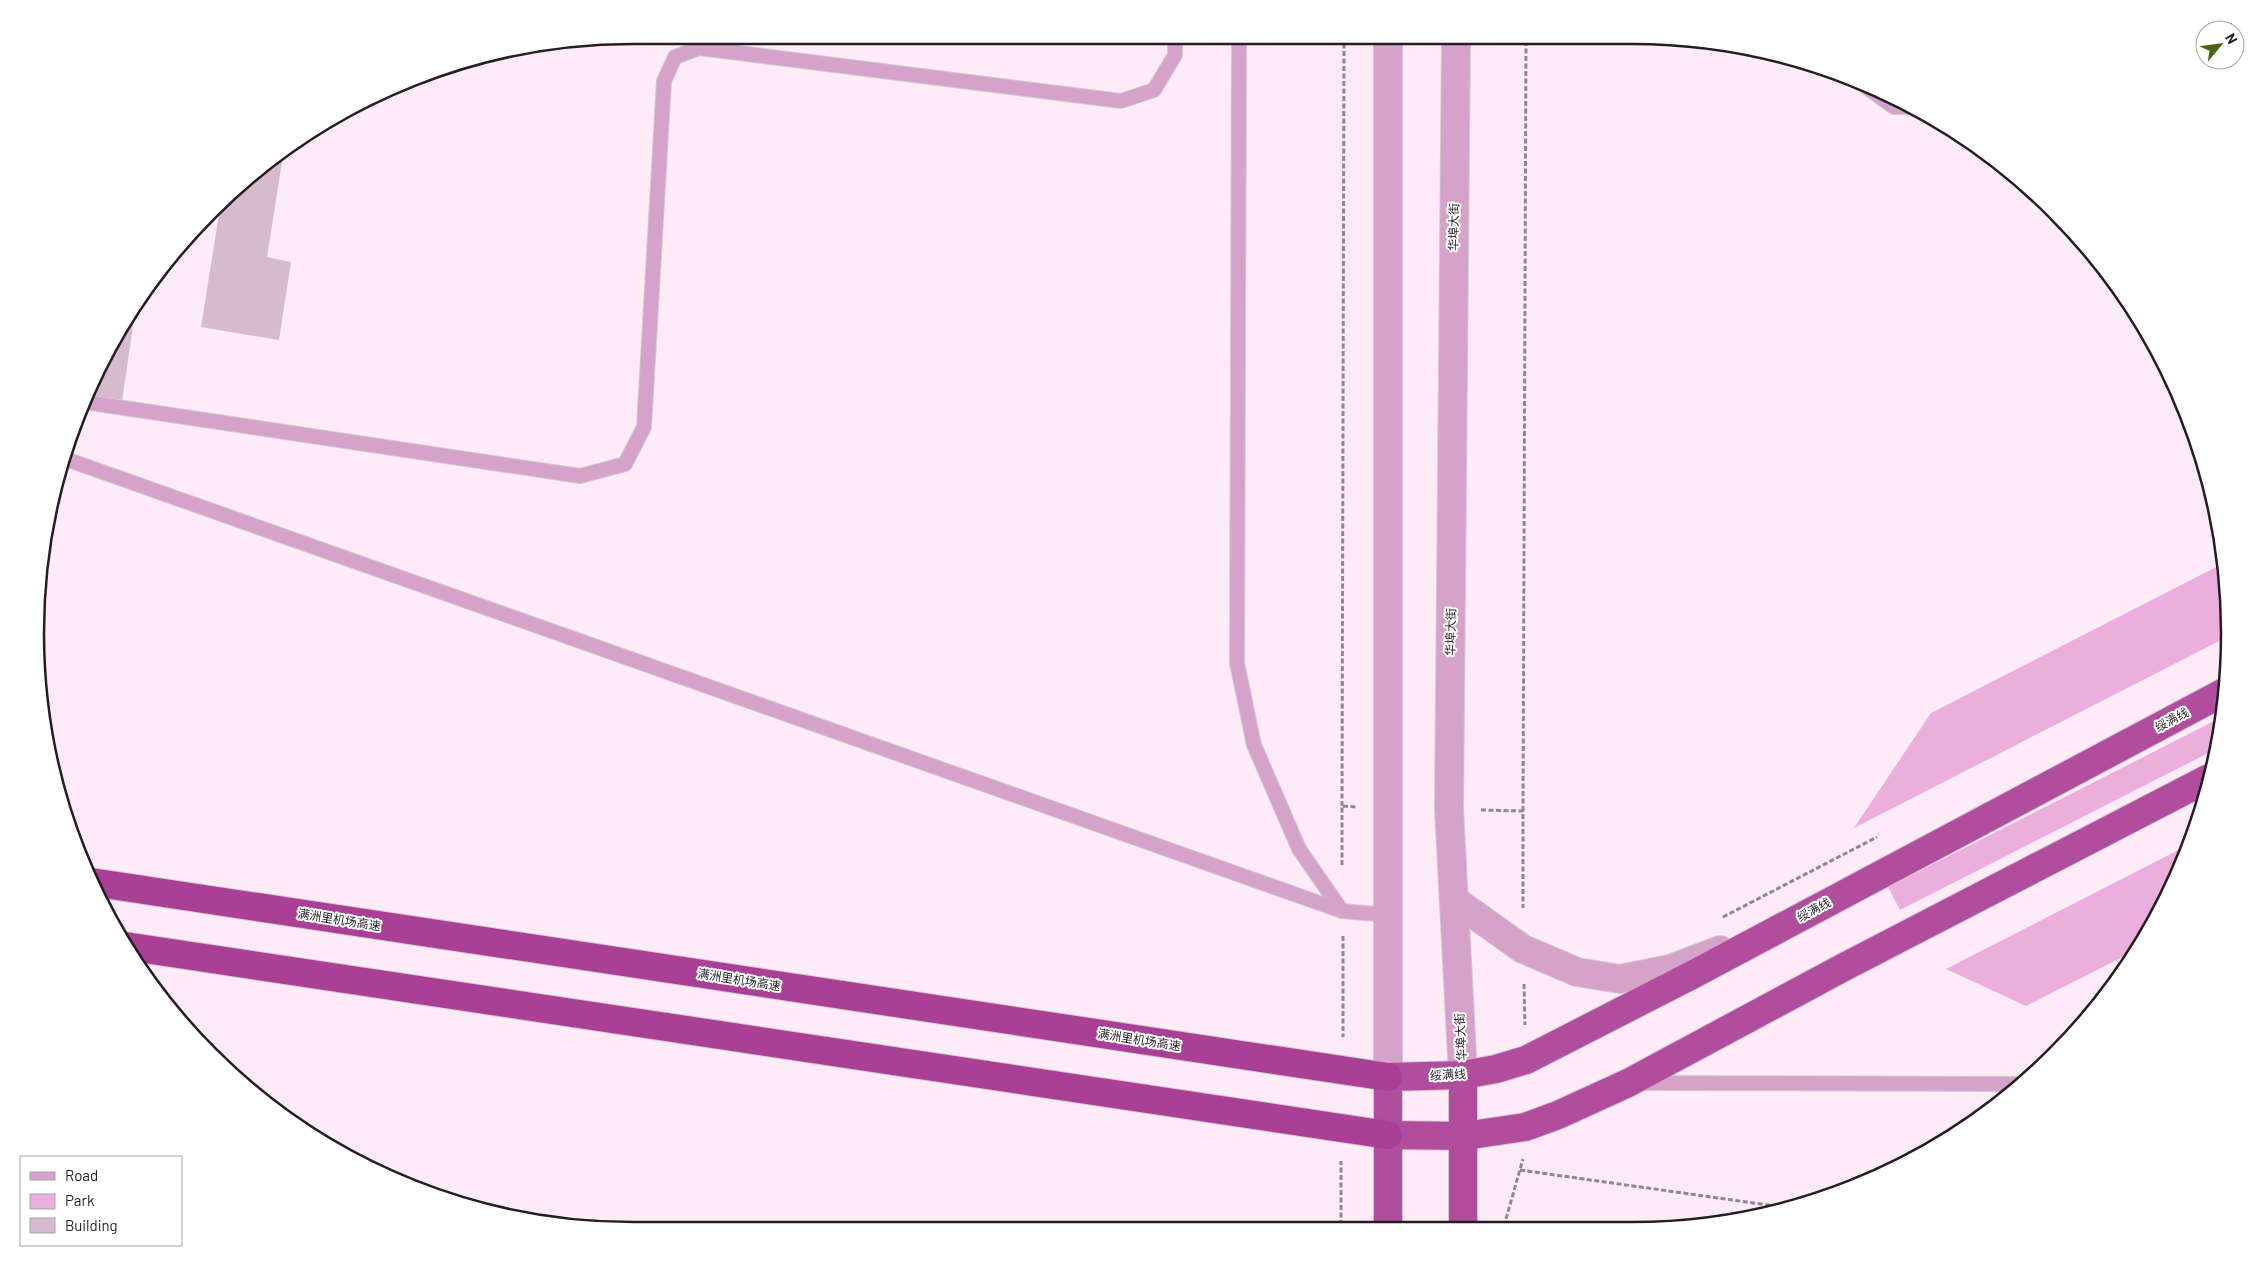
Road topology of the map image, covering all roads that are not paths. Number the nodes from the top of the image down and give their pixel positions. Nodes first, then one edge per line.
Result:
1 (1175, 44) edge
2 (1239, 44) edge
3 (1388, 44) edge
4 (1456, 44) edge
5 (91, 403) edge
6 (70, 460) edge
7 (2217, 697) edge
8 (2202, 782) edge
9 (100, 884) edge
10 (1454, 900) junction
11 (1342, 911) junction
12 (1388, 914) junction
13 (1792, 922) junction
14 (135, 948) edge
15 (1463, 1076) junction
16 (1388, 1077) junction
17 (1628, 1082) junction
18 (2011, 1084) edge
19 (1388, 1135) junction
20 (1464, 1136) junction
21 (1388, 1222) edge
22 (1463, 1222) edge

1 - 5 lane
2 - 11 lane
3 - 12 street
4 - 10 street, 华埠大街
6 - 11 lane
7 - 13 highway, 绥满线
8 - 17 highway
9 - 16 highway, 满洲里机场高速
10 - 13 street
10 - 15 street, 华埠大街
11 - 12 lane
12 - 16 street
13 - 15 highway, 绥满线
14 - 19 highway
15 - 16 highway, 绥满线
15 - 20 highway, 华埠大街
16 - 19 highway
17 - 18 lane
17 - 20 highway
19 - 20 highway
19 - 21 highway
20 - 22 highway, 华埠大街

